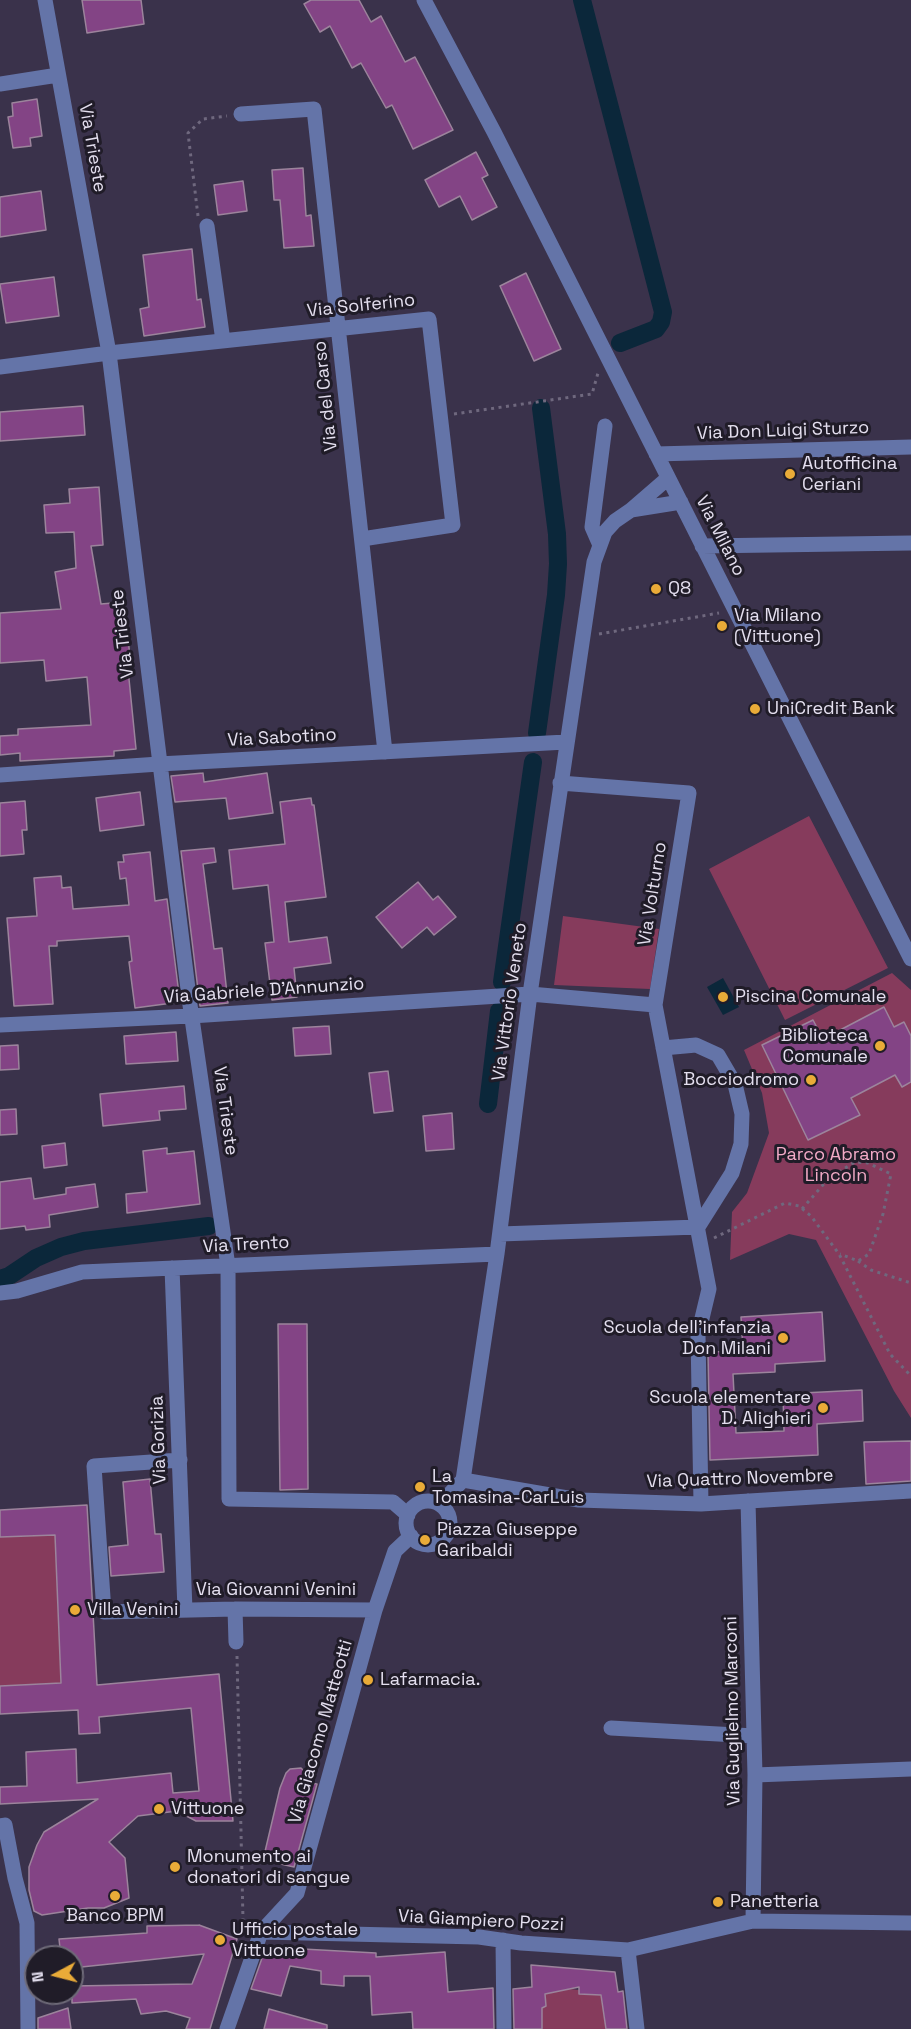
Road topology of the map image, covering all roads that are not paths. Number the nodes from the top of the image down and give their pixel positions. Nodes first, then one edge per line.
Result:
1 (45, 0) edge
2 (424, 0) edge
3 (58, 75) junction
4 (0, 84) edge
5 (241, 114) road end
6 (207, 226) road end
7 (338, 329) junction
8 (223, 341) junction
9 (109, 353) junction
10 (0, 368) edge
11 (605, 426) dead end
12 (911, 447) edge
13 (656, 454) junction
14 (668, 478) junction
15 (681, 502) junction
16 (630, 510) junction
17 (362, 539) junction
18 (600, 543) junction
19 (911, 543) edge
20 (702, 546) junction
21 (566, 742) junction
22 (385, 752) junction
23 (159, 764) junction
24 (0, 775) edge
25 (560, 783) junction
26 (911, 958) edge
27 (530, 994) junction
28 (655, 1005) junction
29 (191, 1016) junction
30 (0, 1025) edge
31 (663, 1047) junction
32 (698, 1227) junction
33 (500, 1234) junction
34 (497, 1254) junction
35 (228, 1266) junction
36 (172, 1268) junction
37 (0, 1293) edge
38 (180, 1460) junction
39 (463, 1480) junction
40 (911, 1491) edge
41 (748, 1501) junction
42 (440, 1504) junction
43 (701, 1504) junction
44 (408, 1515) junction
45 (411, 1536) junction
46 (235, 1609) junction
47 (185, 1610) junction
48 (375, 1610) junction
49 (236, 1642) road end
50 (611, 1728) dead end
51 (754, 1736) junction
52 (911, 1768) edge
53 (755, 1775) junction
54 (3, 1826) edge
55 (753, 1921) junction
56 (911, 1923) edge
57 (261, 1932) junction
58 (502, 1940) junction
59 (628, 1950) junction
60 (28, 2029) edge
61 (228, 2029) edge
62 (504, 2029) edge
63 (637, 2029) edge

1 - 3 street, Via Trieste
2 - 13 street, Via Milano
3 - 4 street
3 - 9 street, Via Trieste
5 - 7 street, Via del Carso
6 - 8 street
7 - 8 street, Via Solferino
7 - 17 street, Via del Carso
7 - 17 street, Via Solferino
8 - 9 street, Via Solferino
9 - 10 street, Via Solferino
9 - 23 street, Via Trieste
11 - 18 street
12 - 13 street, Via Don Luigi Sturzo
13 - 14 street, Via Milano
14 - 15 street, Via Milano
14 - 16 street, Via Vittorio Veneto
15 - 16 street
15 - 20 street, Via Milano
16 - 18 street, Via Vittorio Veneto
17 - 22 street, Via del Carso
18 - 21 street, Via Vittorio Veneto
19 - 20 street
20 - 26 street, Via Milano
21 - 22 street, Via Sabotino
21 - 25 street, Via Vittorio Veneto
22 - 23 street, Via Sabotino
23 - 24 street, Via Sabotino
23 - 29 street, Via Trieste
25 - 27 street, Via Vittorio Veneto
25 - 28 street, Via Volturno
27 - 28 street
27 - 29 street, Via Gabriele D'Annunzio
27 - 33 street, Via Vittorio Veneto
28 - 31 street
29 - 30 street, Via Gabriele D'Annunzio
29 - 35 street, Via Trieste
31 - 32 street
31 - 32 street
32 - 33 street
32 - 43 street
33 - 34 street, Via Vittorio Veneto
34 - 35 street, Via Trento
34 - 39 street, Via Vittorio Veneto
35 - 36 street, Via Trento
35 - 44 street, Via Trieste
36 - 37 street, Via Trento
36 - 38 street, Via Gorizia
38 - 47 street, Via Gorizia
38 - 47 street, Via Giovanni Venini
39 - 42 street
39 - 43 street, Via Quattro Novembre
40 - 41 street, Via Quattro Novembre
41 - 43 street, Via Quattro Novembre
41 - 51 street, Via Guglielmo Marconi
42 - 44 street
42 - 45 street
44 - 45 street
45 - 48 street, Via Giacomo Matteotti
46 - 47 street, Via Giovanni Venini
46 - 48 street, Via Giovanni Venini
46 - 49 street
48 - 57 street, Via Giacomo Matteotti
50 - 51 street
51 - 53 street, Via Guglielmo Marconi
52 - 53 street
53 - 55 street, Via Guglielmo Marconi
54 - 60 street
55 - 56 street, Via Giampiero Pozzi
55 - 59 street, Via Giampiero Pozzi
57 - 58 street, Via Giampiero Pozzi
57 - 61 street
58 - 59 street, Via Giampiero Pozzi
58 - 62 street
59 - 63 street

